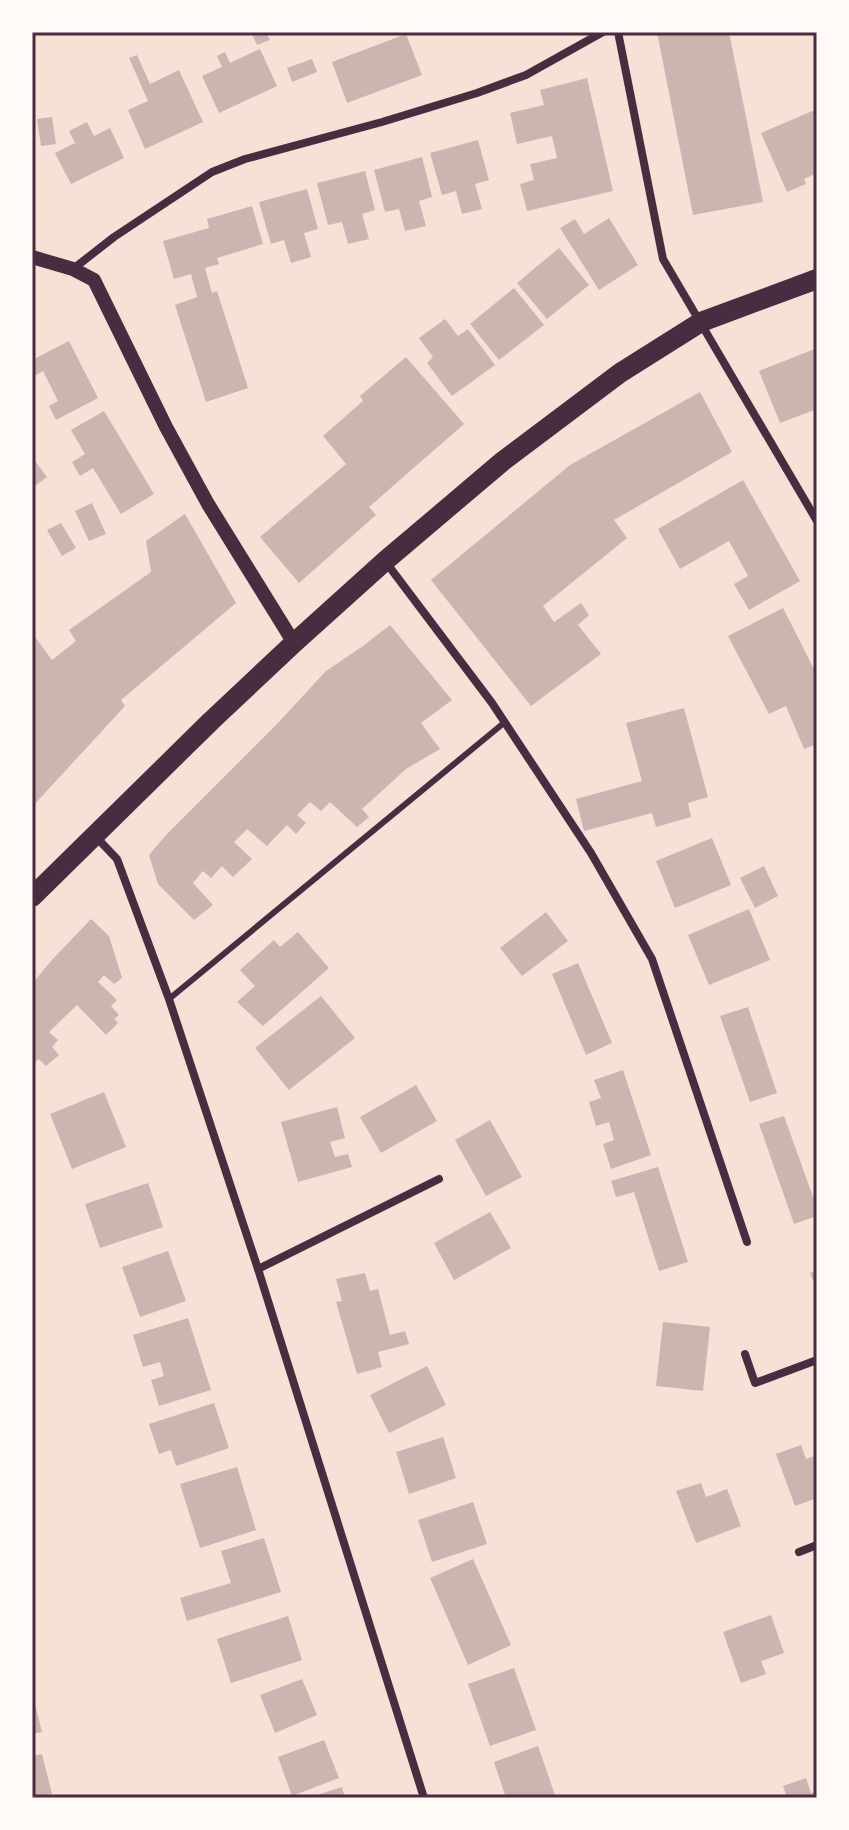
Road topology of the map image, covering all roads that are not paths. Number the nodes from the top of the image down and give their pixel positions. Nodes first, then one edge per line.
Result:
1 (603, 32) edge
2 (618, 32) edge
3 (32, 257) edge
4 (73, 269) junction
5 (817, 279) edge
6 (701, 322) junction
7 (817, 521) edge
8 (385, 561) junction
9 (294, 643) junction
10 (505, 722) junction
11 (94, 835) junction
12 (32, 897) edge
13 (169, 999) junction
14 (439, 1179) dead end
15 (747, 1242) dead end
16 (258, 1269) junction
17 (745, 1354) dead end
18 (817, 1360) edge
19 (817, 1545) edge
20 (799, 1552) dead end
21 (424, 1798) edge

1 - 4 street
2 - 6 street
3 - 4 street
4 - 9 street
5 - 6 main road
6 - 7 street
6 - 8 main road
8 - 9 main road
8 - 10 street
9 - 11 main road
10 - 13 lane
10 - 15 street
11 - 12 main road
11 - 13 street
13 - 16 street
14 - 16 street
16 - 21 street
17 - 18 street
19 - 20 street

